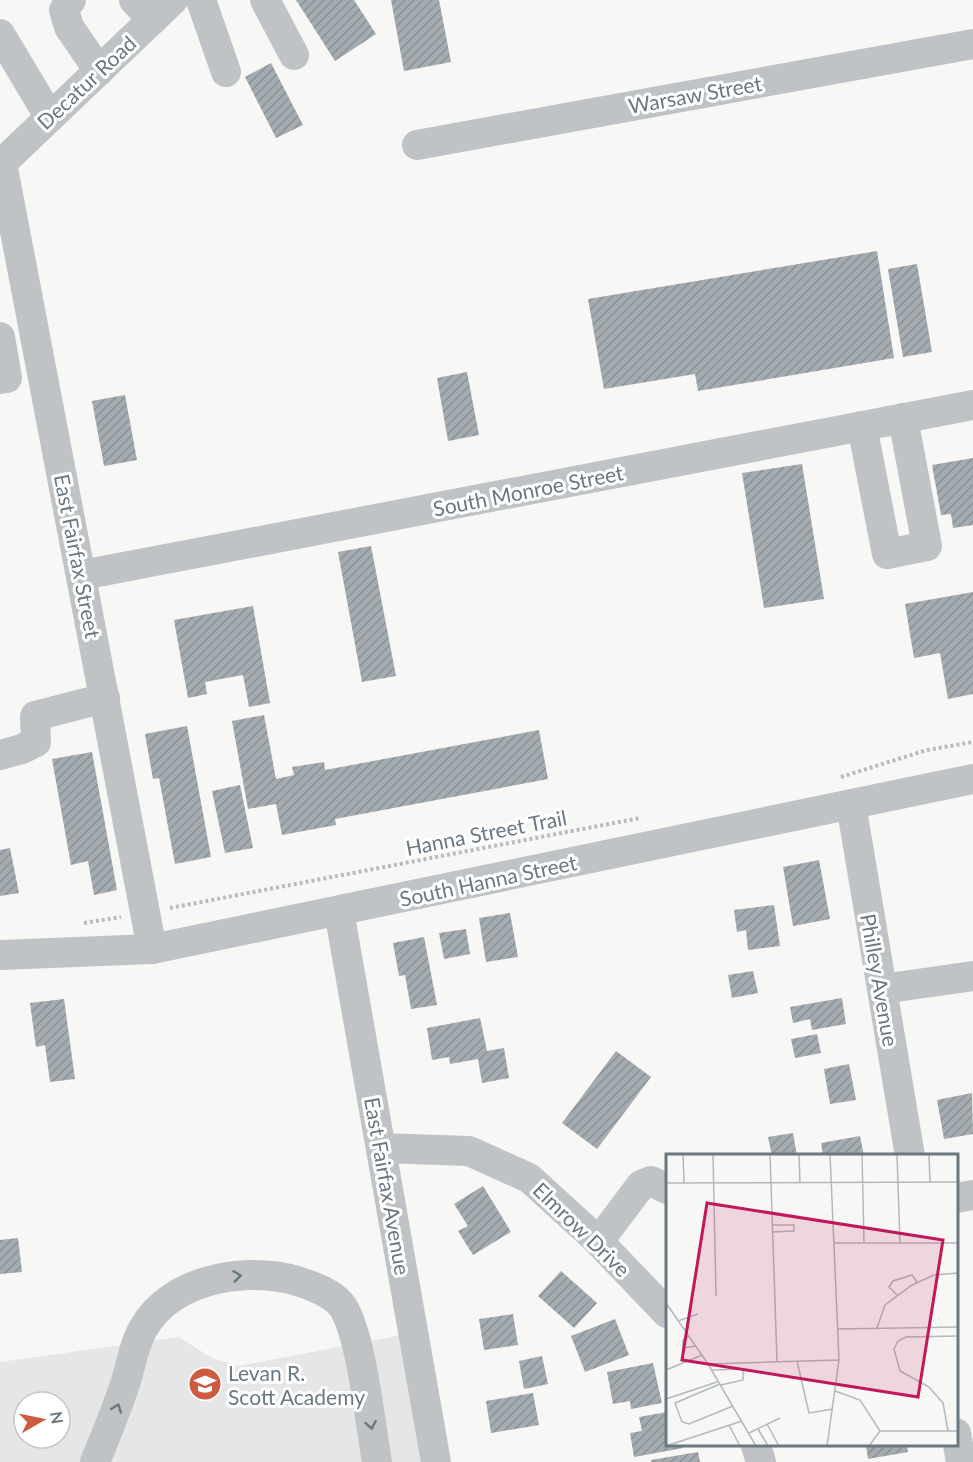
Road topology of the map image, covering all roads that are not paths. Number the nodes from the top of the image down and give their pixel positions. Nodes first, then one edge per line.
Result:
1 (71, 0) edge
2 (201, 0) edge
3 (266, 0) edge
4 (153, 7) edge
5 (0, 34) edge
6 (973, 44) edge
7 (294, 55) dead end
8 (99, 71) junction
9 (226, 72) dead end
10 (49, 116) junction
11 (417, 145) dead end
12 (1, 164) edge
13 (0, 337) edge
14 (0, 379) edge
15 (973, 405) edge
16 (903, 418) junction
17 (862, 426) junction
18 (82, 574) junction
19 (105, 698) junction
20 (0, 754) edge
21 (973, 779) edge
22 (850, 804) junction
23 (339, 911) junction
24 (152, 949) junction
25 (0, 955) edge
26 (973, 976) edge
27 (882, 989) junction
28 (381, 1148) junction
29 (910, 1154) edge
30 (666, 1188) edge
31 (973, 1195) edge
32 (958, 1198) edge
33 (599, 1241) junction
34 (666, 1312) edge
35 (958, 1440) edge
36 (756, 1447) edge
37 (95, 1462) edge
38 (377, 1462) edge
39 (436, 1462) edge
40 (761, 1462) edge
41 (961, 1462) edge

1 - 8 street
2 - 9 street
3 - 7 street
4 - 8 street, Decatur Road
5 - 10 street
6 - 11 street, Warsaw Street
8 - 10 street, Decatur Road
10 - 12 street, Decatur Road
12 - 18 street, East Fairfax Street
13 - 14 street
15 - 16 street, South Monroe Street
16 - 17 street, South Monroe Street
16 - 17 street
17 - 18 street, South Monroe Street
18 - 19 street, East Fairfax Street
19 - 20 street
19 - 24 street, East Fairfax Street
21 - 22 street, South Hanna Street
22 - 23 street, South Hanna Street
22 - 27 street, Philley Avenue
23 - 24 street, South Hanna Street
23 - 28 street, East Fairfax Avenue
24 - 25 street, South Hanna Street
26 - 27 street
27 - 29 street, Philley Avenue
28 - 33 street, Elmrow Drive
28 - 39 street, East Fairfax Avenue
30 - 33 street
31 - 32 street
33 - 34 street, Elmrow Drive
35 - 41 street
36 - 40 street
37 -> 38 street

